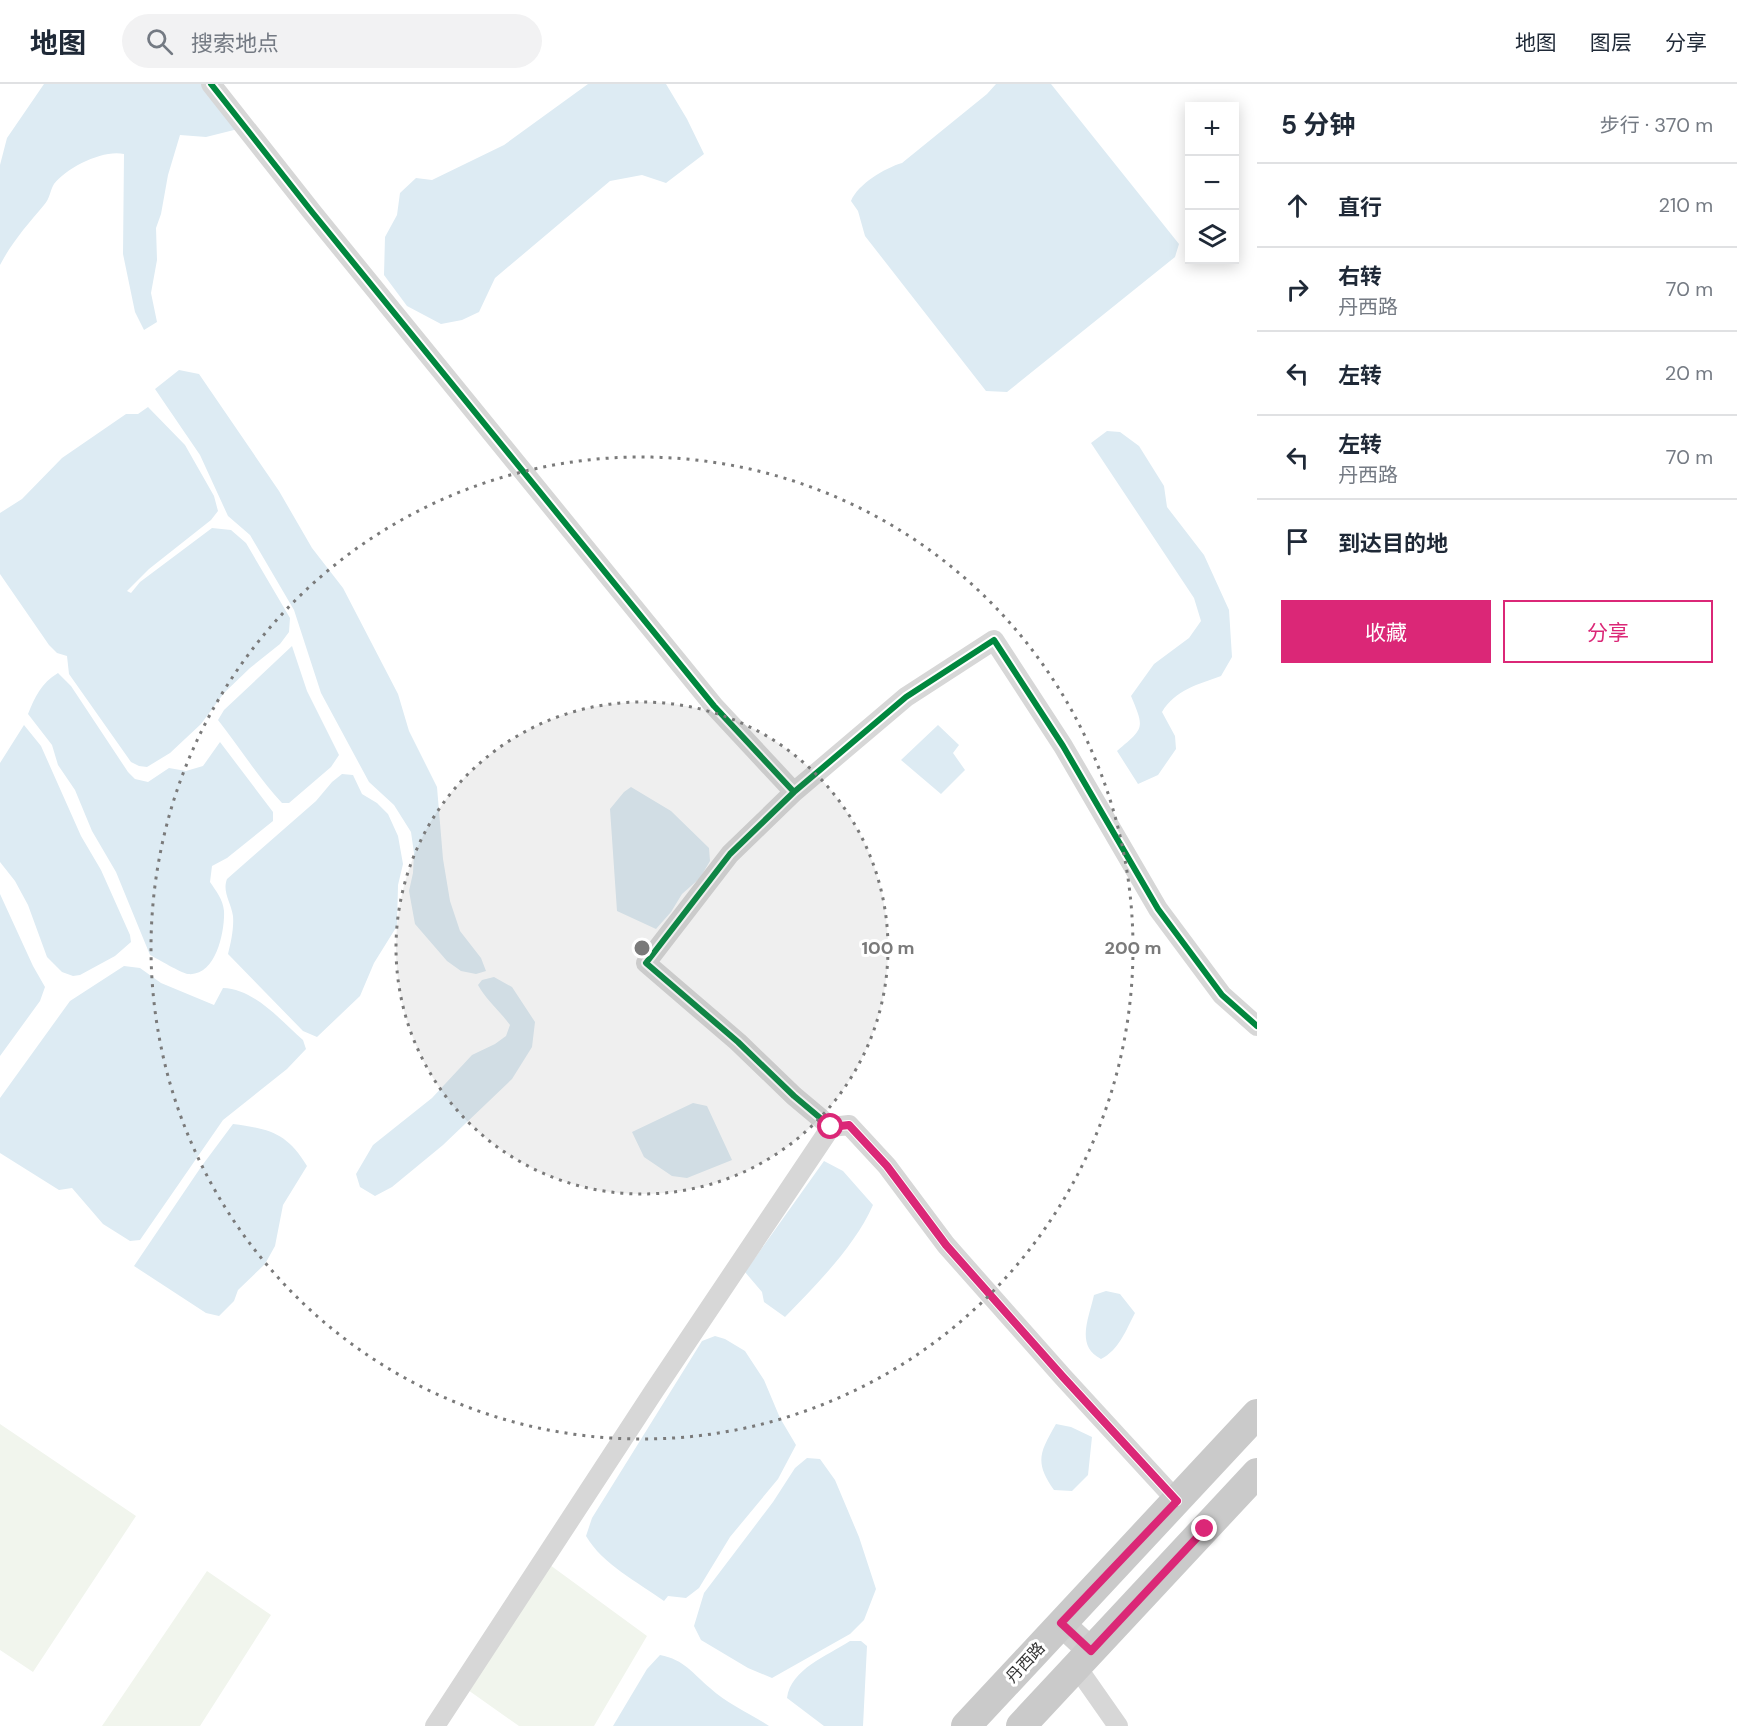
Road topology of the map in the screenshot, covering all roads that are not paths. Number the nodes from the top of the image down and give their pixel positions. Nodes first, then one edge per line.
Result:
1 (211, 84) edge
2 (794, 792) junction
3 (1257, 1026) edge
4 (831, 1127) junction
5 (1257, 1414) edge
6 (1257, 1473) edge
7 (1177, 1501) junction
8 (1061, 1623) junction
9 (1084, 1659) junction
10 (435, 1726) edge
11 (966, 1726) edge
12 (1021, 1726) edge
13 (1118, 1726) edge

1 - 2 street
2 - 3 street
2 - 4 street
4 - 7 street
4 - 10 street
5 - 7 main road, 丹西路
6 - 9 main road
7 - 8 main road, 丹西路
8 - 9 main road
8 - 11 main road, 丹西路
9 - 12 main road
9 - 13 street

